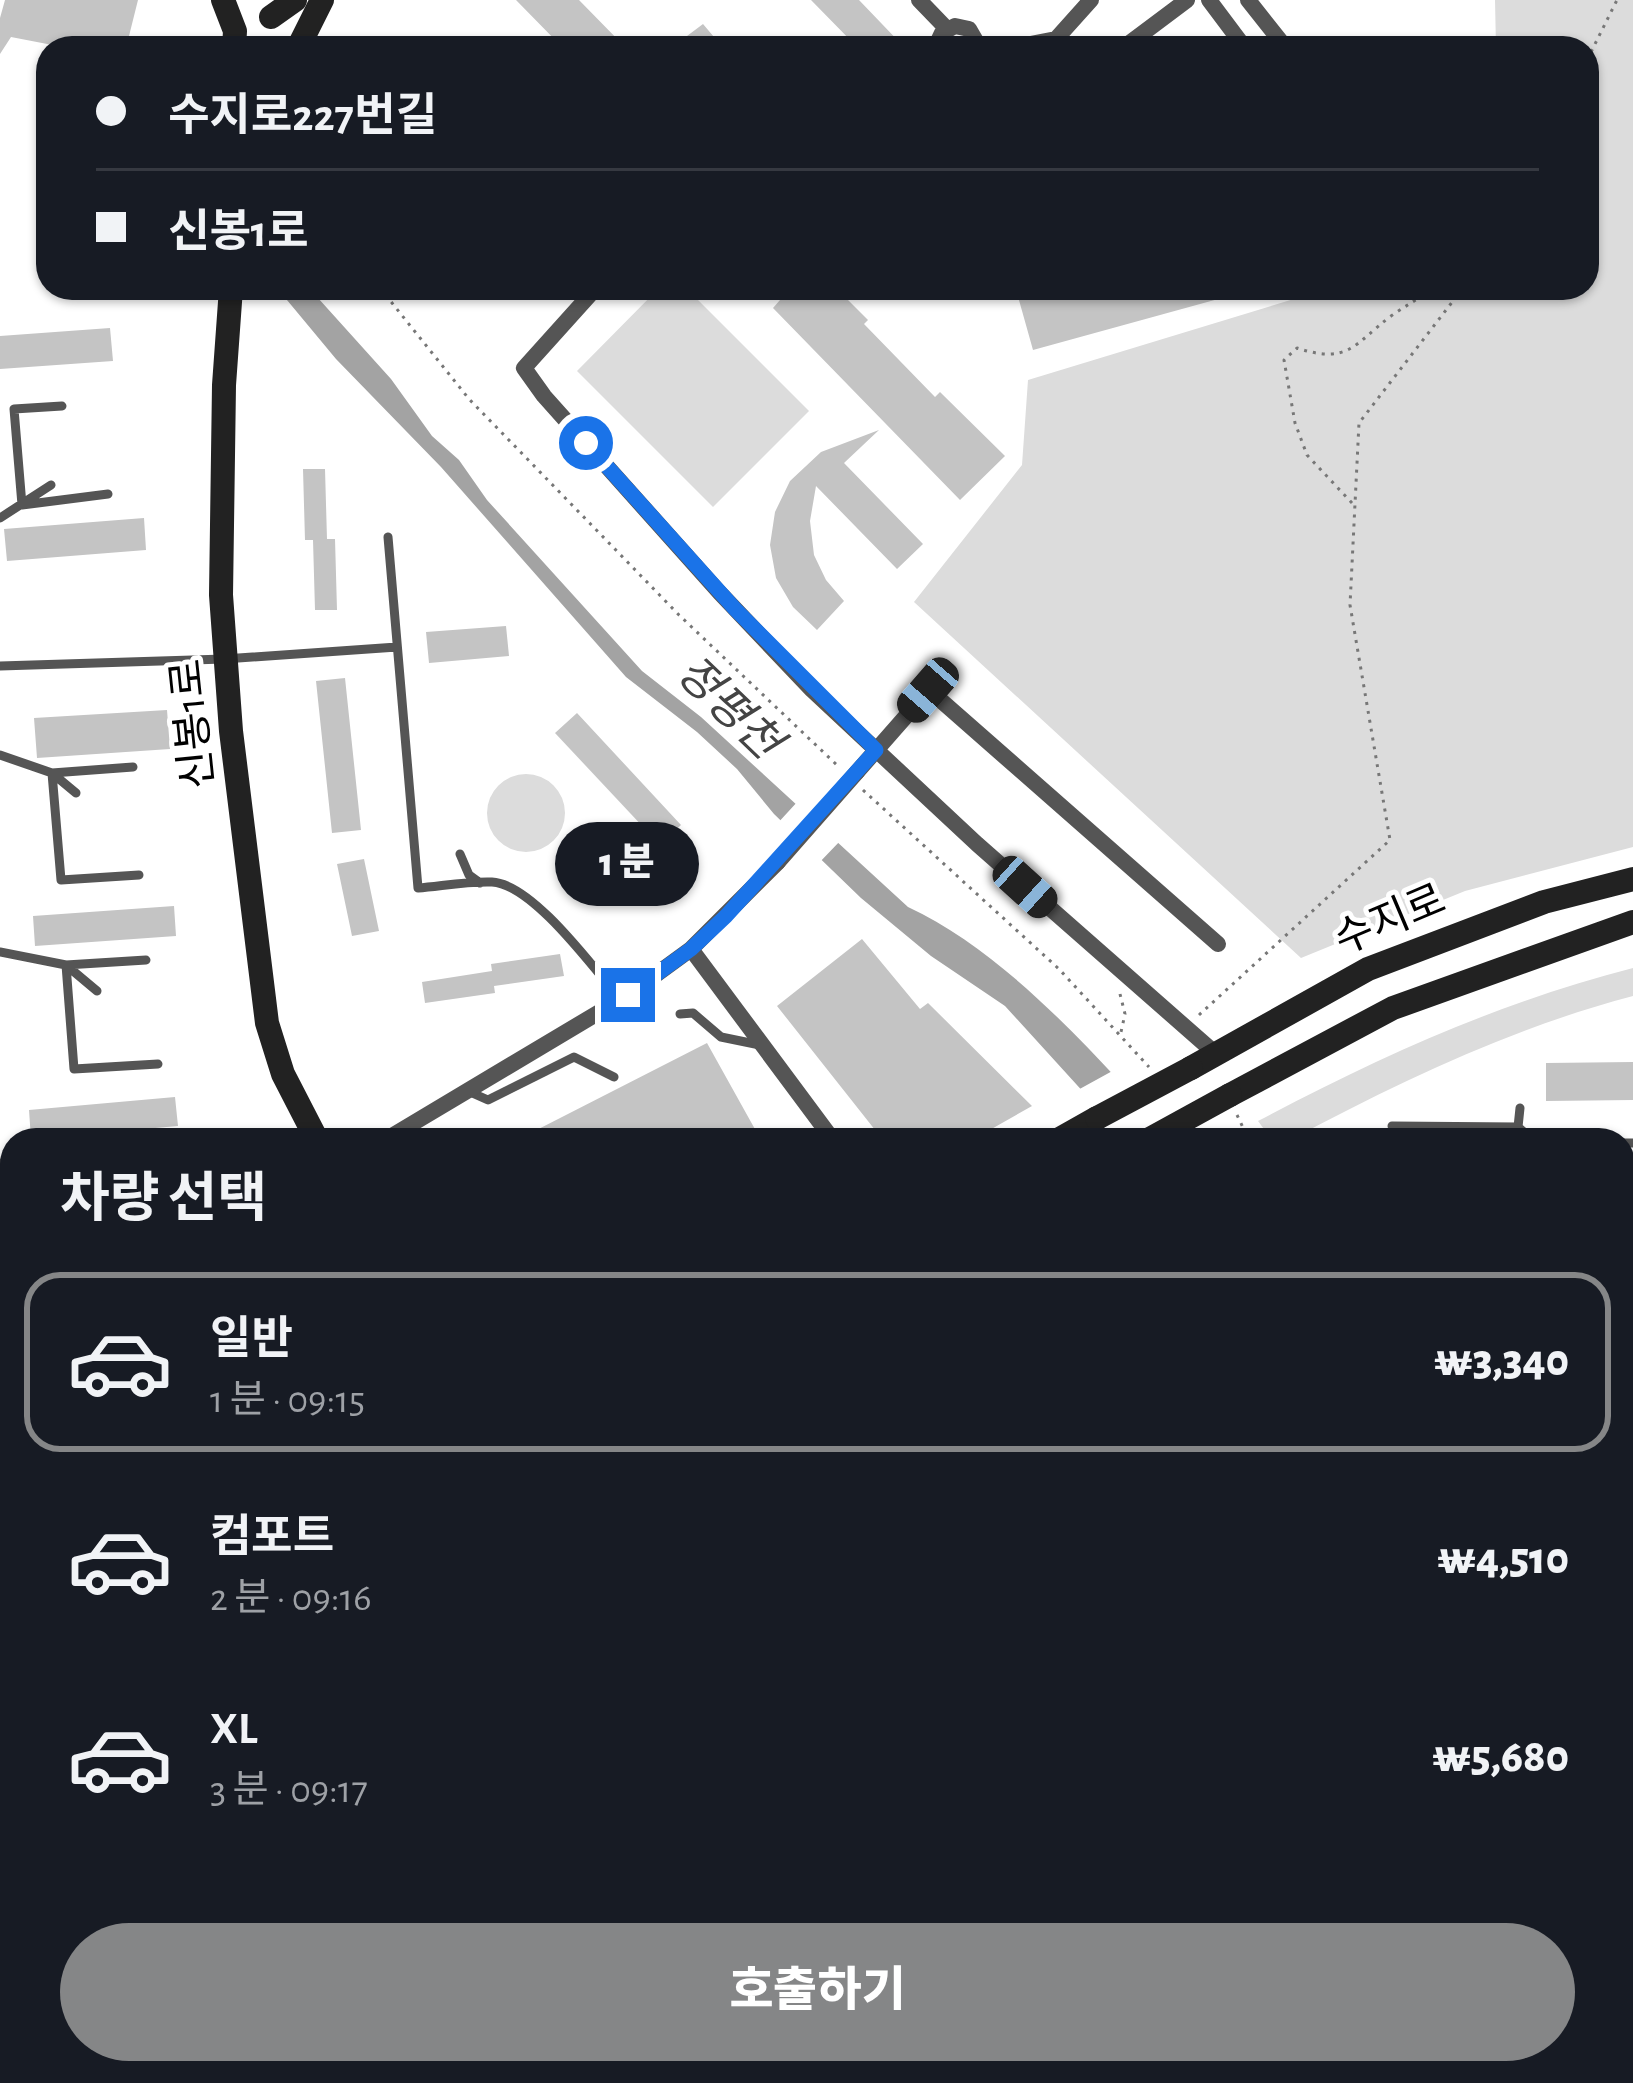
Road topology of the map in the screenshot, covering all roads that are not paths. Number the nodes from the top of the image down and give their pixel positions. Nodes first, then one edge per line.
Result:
1 (223, 0) edge
2 (295, 0) edge
3 (322, 0) edge
4 (919, 0) edge
5 (1091, 0) edge
6 (1186, 0) edge
7 (1209, 0) edge
8 (1248, 0) edge
9 (947, 28) junction
10 (234, 36) edge
11 (240, 36) edge
12 (304, 36) edge
13 (940, 36) edge
14 (973, 36) edge
15 (1059, 36) edge
16 (1139, 36) edge
17 (1236, 36) edge
18 (1276, 36) edge
19 (230, 300) edge
20 (585, 300) edge
21 (62, 406) dead end
22 (51, 484) dead end
23 (108, 494) dead end
24 (22, 505) junction
25 (0, 518) edge
26 (388, 537) dead end
27 (397, 647) junction
28 (224, 659) junction
29 (0, 666) edge
30 (876, 750) junction
31 (0, 755) edge
32 (133, 767) dead end
33 (52, 773) junction
34 (76, 793) dead end
35 (460, 854) dead end
36 (139, 875) dead end
37 (1633, 879) edge
38 (481, 883) junction
39 (1633, 922) edge
40 (1217, 944) dead end
41 (691, 949) junction
42 (0, 952) edge
43 (146, 959) dead end
44 (67, 965) junction
45 (97, 992) dead end
46 (621, 1000) junction
47 (680, 1014) dead end
48 (764, 1046) junction
49 (1216, 1054) junction
50 (158, 1064) dead end
51 (614, 1077) dead end
52 (470, 1092) junction
53 (1520, 1108) dead end
54 (1392, 1126) dead end
55 (1518, 1126) joint
56 (311, 1128) edge
57 (407, 1128) edge
58 (824, 1128) edge
59 (1079, 1128) edge
60 (1170, 1128) edge

1 - 10 main road
2 - 11 main road, bridge
3 - 12 main road
4 - 9 street
5 - 15 street
6 - 16 street
7 - 17 street
8 - 18 street
9 - 13 street
9 - 14 street
19 - 28 main road, 신봉1로
20 - 30 street
21 - 24 lane
22 - 24 lane
23 - 24 lane
24 - 25 lane
26 - 27 lane
27 - 28 lane
27 - 38 lane
28 - 29 lane
28 - 56 main road, 신봉1로
30 - 40 street
30 - 41 street, bridge
30 - 49 street
31 - 33 lane
32 - 33 lane
33 - 34 lane
33 - 36 lane
35 - 38 lane
37 - 49 main road, 수지로
38 - 46 lane
39 - 60 main road, 수지로, bridge
41 - 46 street
41 - 48 street
42 - 44 lane
43 - 44 lane
44 - 45 lane
44 - 50 lane
46 - 52 street
47 - 48 lane
48 - 58 street
49 - 59 main road, 수지로, bridge
51 - 52 lane
52 - 57 street
53 - 55 lane
54 - 55 lane

